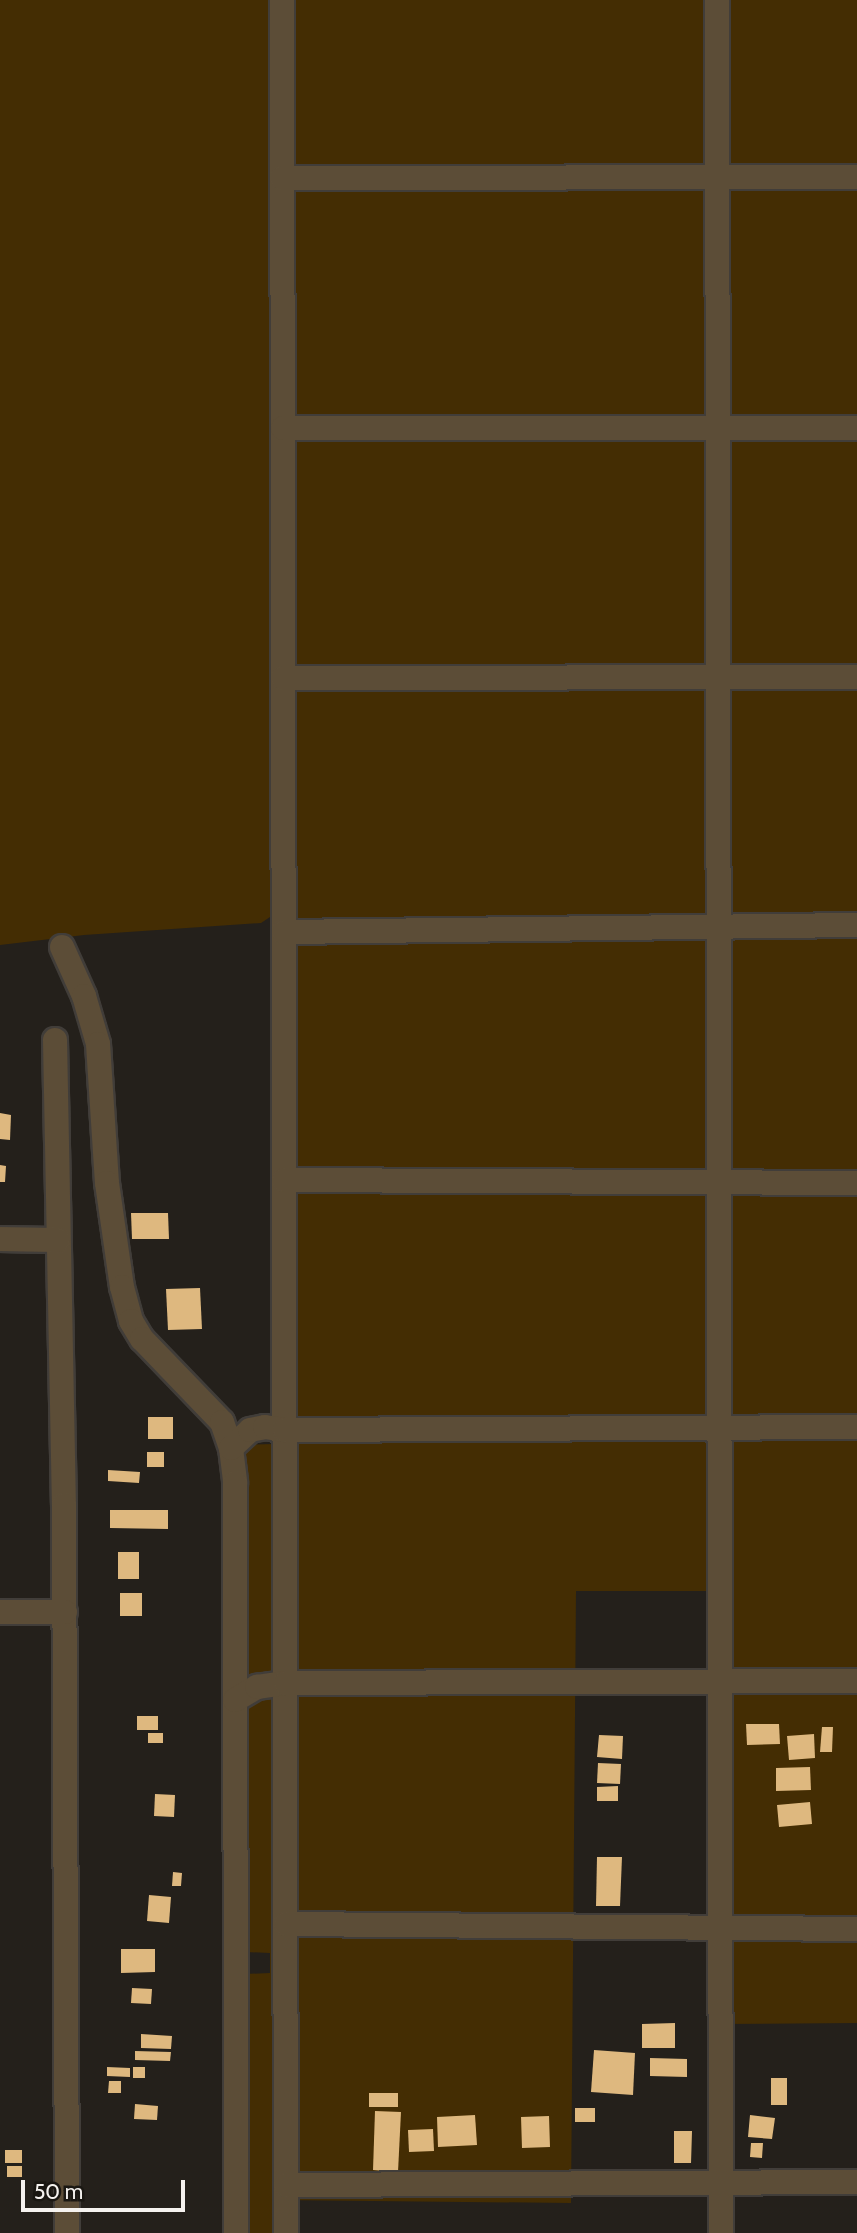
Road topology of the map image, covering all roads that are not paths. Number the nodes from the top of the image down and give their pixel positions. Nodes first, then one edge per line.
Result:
1 (282, 0) edge
2 (717, 0) edge
3 (717, 177) junction
4 (857, 177) edge
5 (282, 178) junction
6 (283, 428) junction
7 (718, 428) junction
8 (857, 428) edge
9 (718, 677) junction
10 (857, 677) edge
11 (283, 678) junction
12 (857, 925) edge
13 (719, 927) junction
14 (284, 932) junction
15 (62, 947) dead end
16 (55, 1040) dead end
17 (284, 1180) junction
18 (719, 1182) junction
19 (857, 1183) edge
20 (0, 1239) edge
21 (58, 1240) junction
22 (857, 1427) edge
23 (720, 1428) junction
24 (285, 1430) junction
25 (231, 1448) junction
26 (0, 1612) edge
27 (65, 1612) junction
28 (720, 1681) junction
29 (857, 1681) edge
30 (286, 1683) junction
31 (235, 1700) junction
32 (286, 1924) junction
33 (720, 1928) junction
34 (857, 1929) edge
35 (857, 2182) edge
36 (721, 2183) junction
37 (286, 2185) junction
38 (66, 2233) edge
39 (236, 2233) edge
40 (286, 2233) edge
41 (721, 2233) edge

1 - 5 street
2 - 3 street
3 - 4 street
3 - 5 street
3 - 7 street
5 - 6 street
6 - 7 street
6 - 11 street
7 - 8 street
7 - 9 street
9 - 10 street
9 - 11 street
9 - 13 street
11 - 14 street
12 - 13 street
13 - 14 street
13 - 18 street
14 - 17 street
15 - 25 street
16 - 21 street
17 - 18 street
17 - 24 street
18 - 19 street
18 - 23 street
20 - 21 street
21 - 27 street
22 - 23 street
23 - 24 street
23 - 28 street
24 - 25 street
24 - 30 street
25 - 31 street
26 - 27 street
27 - 38 street
28 - 29 street
28 - 30 street
28 - 33 street
30 - 31 street
30 - 32 street
31 - 39 street
32 - 33 street
32 - 37 street
33 - 34 street
33 - 36 street
35 - 36 street
36 - 37 street
36 - 41 street
37 - 40 street

